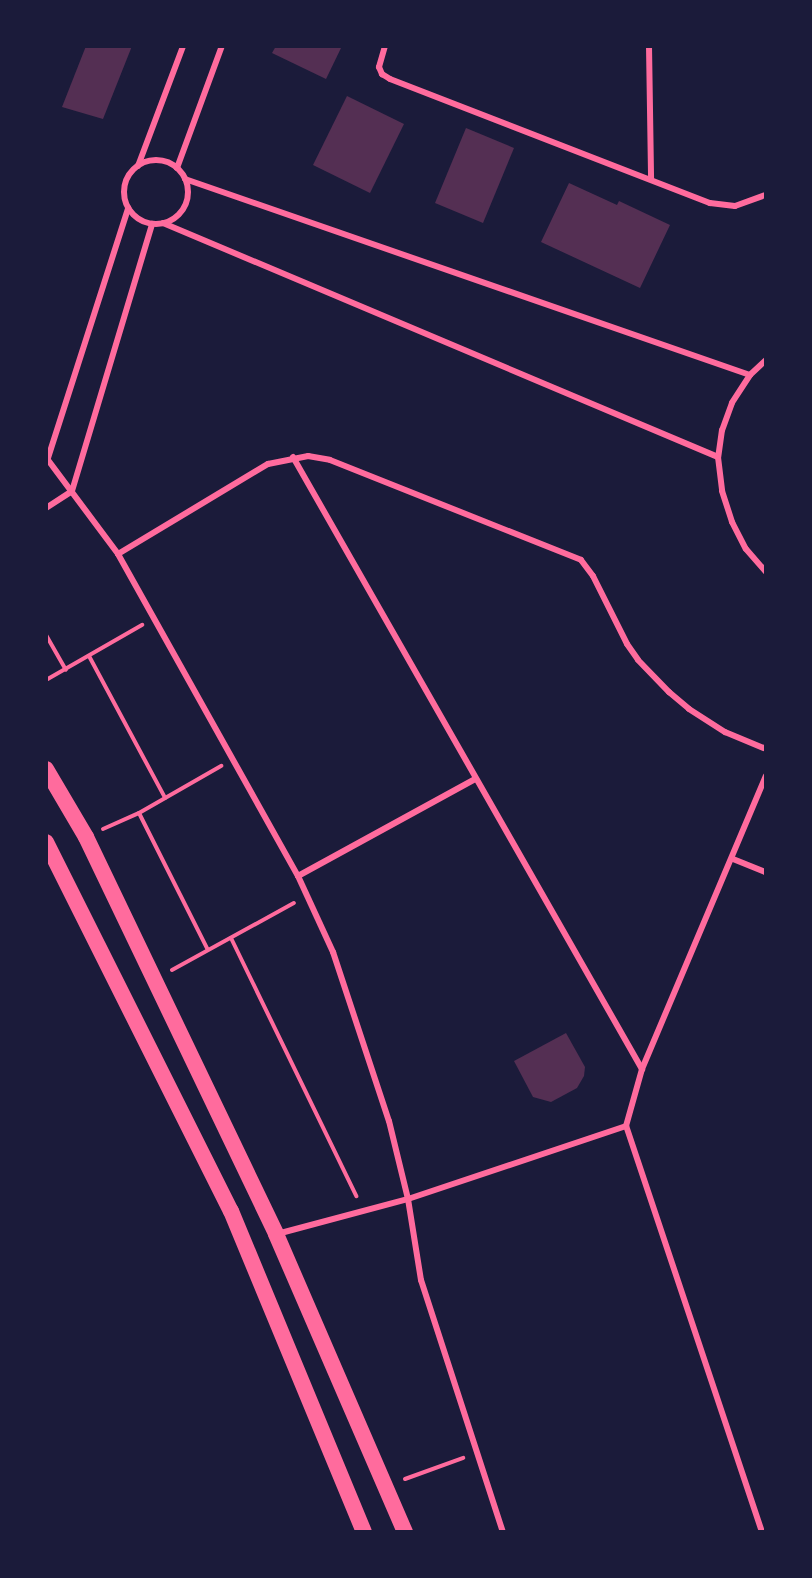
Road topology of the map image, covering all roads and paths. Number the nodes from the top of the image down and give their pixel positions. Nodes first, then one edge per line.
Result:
1 (183, 46) edge
2 (222, 46) edge
3 (385, 46) edge
4 (649, 46) edge
5 (138, 166) junction
6 (177, 168) junction
7 (185, 179) junction
8 (651, 179) junction
9 (765, 195) edge
10 (128, 208) junction
11 (163, 223) junction
12 (152, 224) junction
13 (765, 360) edge
14 (750, 375) junction
15 (293, 457) junction
16 (718, 457) junction
17 (47, 460) edge
18 (72, 491) junction
19 (46, 508) edge
20 (118, 554) junction
21 (765, 572) edge
22 (154, 618) junction
23 (46, 635) edge
24 (89, 656) junction
25 (66, 670) junction
26 (46, 680) edge
27 (765, 749) edge
28 (232, 760) junction
29 (46, 769) edge
30 (765, 777) edge
31 (475, 779) junction
32 (165, 798) junction
33 (139, 813) junction
34 (86, 837) junction
35 (46, 842) edge
36 (733, 859) junction
37 (765, 872) edge
38 (298, 876) junction
39 (308, 895) junction
40 (231, 938) junction
41 (208, 950) junction
42 (155, 979) junction
43 (642, 1069) junction
44 (626, 1126) junction
45 (408, 1199) junction
46 (364, 1212) junction
47 (276, 1234) junction
48 (476, 1453) junction
49 (387, 1485) junction
50 (364, 1532) edge
51 (405, 1532) edge
52 (503, 1532) edge
53 (762, 1532) edge

1 - 5 street
2 - 6 street
3 - 8 street
4 - 8 street
5 - 6 street
5 - 10 street
6 - 7 street
7 - 11 street
7 - 14 street
8 - 9 street
10 - 12 street
10 - 17 street
11 - 12 street
11 - 16 street
12 - 18 street
13 - 14 street
14 - 16 street
15 - 20 street
15 - 27 street
15 - 31 street
16 - 21 street
17 - 18 street
18 - 19 street
18 - 20 street
20 - 22 street
22 - 24 path
22 - 28 street
23 - 25 path
24 - 25 path
24 - 32 path
25 - 26 path
28 - 32 path
28 - 38 street
29 - 34 highway
30 - 36 street
31 - 38 street
31 - 43 street
32 - 33 path
33 - 34 path
33 - 41 path
34 - 42 highway
35 - 50 highway
36 - 37 street
36 - 43 street
38 - 39 street
39 - 40 path
39 - 45 street
40 - 41 path
40 - 46 path
41 - 42 path
42 - 47 highway
43 - 44 street
44 - 45 street
44 - 53 street
45 - 46 street
45 - 48 street
46 - 47 street
47 - 49 highway
48 - 49 path
48 - 52 street
49 - 51 highway

